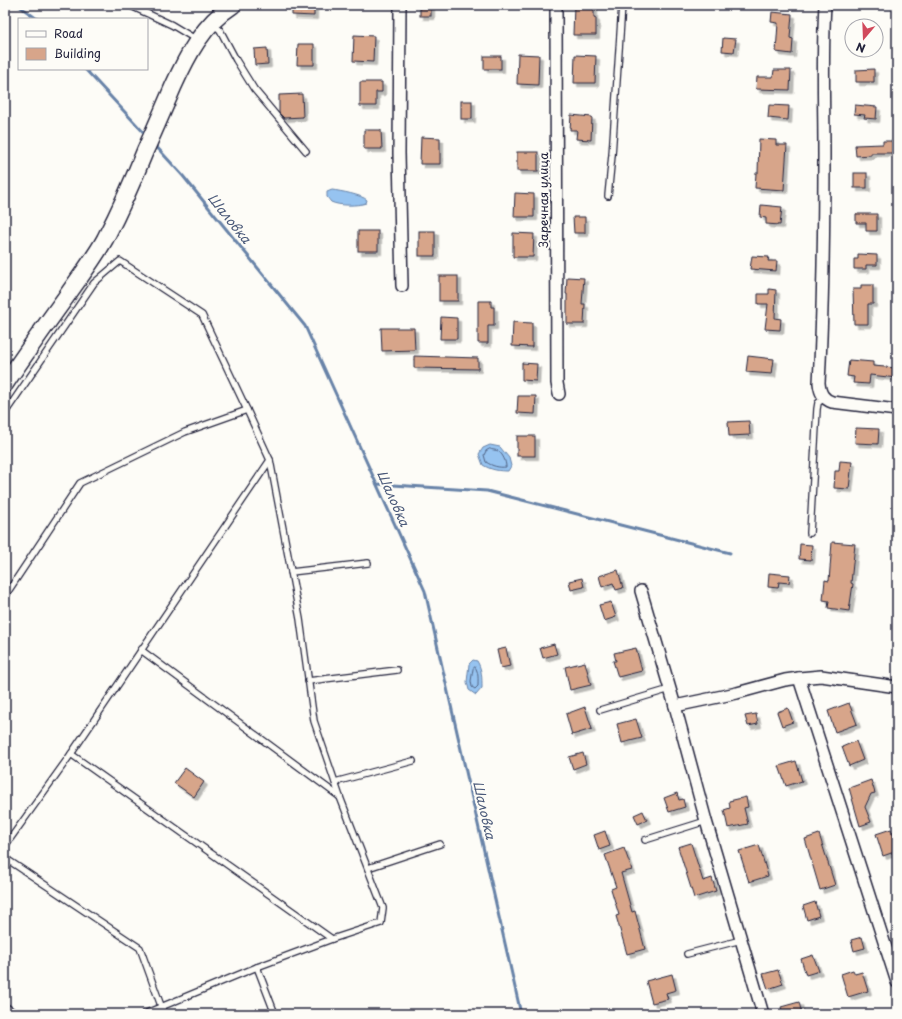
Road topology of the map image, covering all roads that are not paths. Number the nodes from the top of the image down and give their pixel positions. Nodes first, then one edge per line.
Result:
1 (129, 5) edge
2 (233, 5) edge
3 (400, 5) edge
4 (556, 5) edge
5 (622, 5) edge
6 (825, 5) edge
7 (212, 23) junction
8 (197, 40) junction
9 (306, 151) dead end
10 (608, 196) dead end
11 (88, 278) junction
12 (402, 286) dead end
13 (5, 384) edge
14 (559, 394) dead end
15 (824, 398) junction
16 (247, 410) junction
17 (897, 410) edge
18 (5, 413) edge
19 (270, 460) junction
20 (810, 533) dead end
21 (368, 563) dead end
22 (291, 572) junction
23 (641, 591) dead end
24 (5, 596) edge
25 (141, 650) junction
26 (397, 670) dead end
27 (799, 678) junction
28 (308, 681) junction
29 (897, 687) edge
30 (670, 689) junction
31 (675, 706) junction
32 (600, 710) dead end
33 (71, 754) junction
34 (413, 761) dead end
35 (335, 782) junction
36 (340, 797) junction
37 (706, 821) junction
38 (645, 840) dead end
39 (440, 844) dead end
40 (5, 846) edge
41 (5, 858) edge
42 (368, 868) junction
43 (332, 939) junction
44 (741, 940) junction
45 (688, 954) dead end
46 (257, 968) junction
47 (897, 982) edge
48 (5, 1006) edge
49 (161, 1007) junction
50 (16, 1014) edge
51 (144, 1014) edge
52 (164, 1014) edge
53 (275, 1014) edge
54 (763, 1014) edge

1 - 8 lane
2 - 7 street
3 - 12 street
4 - 14 street, Заречная улица
5 - 10 lane
6 - 15 street
7 - 8 street
7 - 9 lane
8 - 11 street
11 - 13 street
11 - 16 lane
11 - 18 lane
15 - 17 street
15 - 20 lane
16 - 19 lane
16 - 24 lane
19 - 22 lane
19 - 25 lane
21 - 22 lane
22 - 28 lane
23 - 30 street
25 - 33 lane
25 - 36 lane
26 - 28 lane
27 - 29 street
27 - 31 street
27 - 47 street
28 - 35 lane
30 - 31 street
30 - 32 lane
31 - 37 street
33 - 40 lane
33 - 43 lane
34 - 35 lane
35 - 36 lane
36 - 42 lane
37 - 38 lane
37 - 44 street
39 - 42 lane
41 - 49 lane
42 - 43 lane
43 - 46 lane
44 - 45 lane
44 - 54 street
46 - 49 lane
46 - 53 lane
48 - 50 lane
49 - 51 lane
49 - 52 lane

